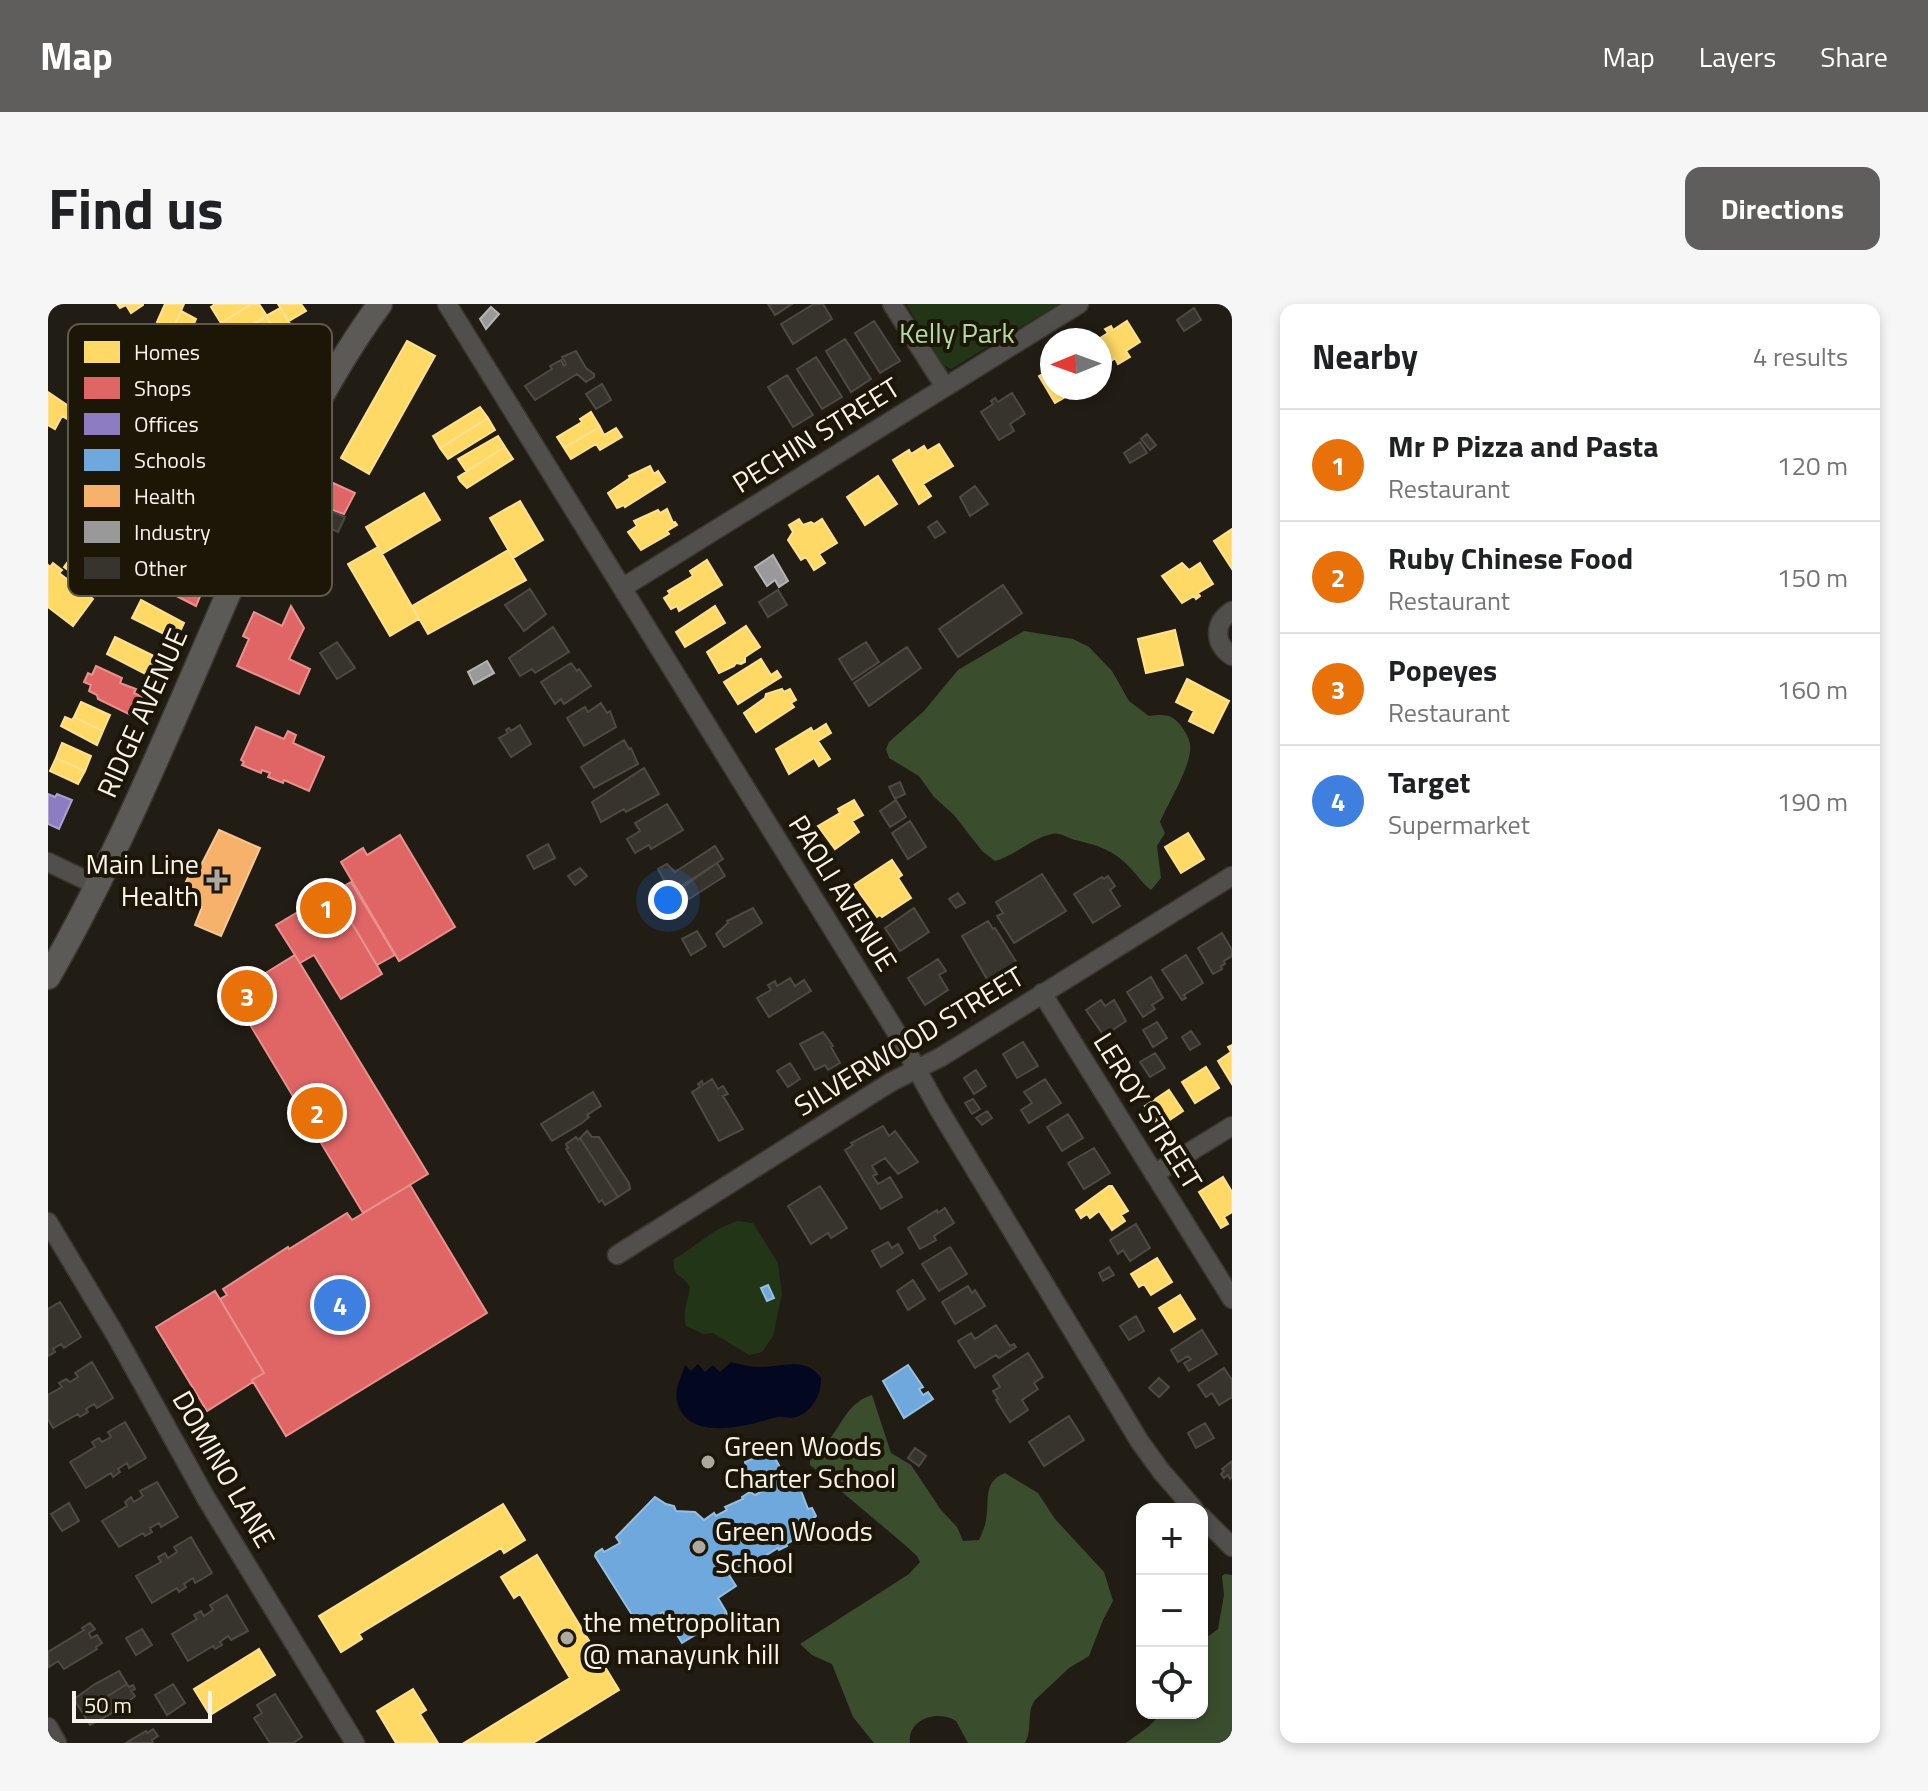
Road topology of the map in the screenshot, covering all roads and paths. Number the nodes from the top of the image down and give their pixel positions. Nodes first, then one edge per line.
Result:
1 (380, 304) edge
2 (447, 304) edge
3 (892, 304) edge
4 (1079, 304) edge
5 (332, 376) edge
6 (945, 387) junction
7 (622, 588) junction
8 (228, 596) edge
9 (1232, 611) edge
10 (1232, 656) edge
11 (48, 862) edge
12 (1232, 876) edge
13 (98, 886) junction
14 (48, 977) edge
15 (1042, 993) junction
16 (916, 1069) junction
17 (1232, 1126) edge
18 (1154, 1174) junction
19 (48, 1222) edge
20 (617, 1255) dead end
21 (1232, 1299) edge
22 (1189, 1503) edge
23 (1208, 1523) edge
24 (1232, 1547) edge
25 (48, 1727) edge
26 (57, 1743) edge
27 (355, 1743) edge

1 - 5 main road, RIDGE AVENUE
2 - 7 street, PAOLI AVENUE
3 - 6 street
4 - 6 street, PECHIN STREET
6 - 7 street, PECHIN STREET
7 - 16 street, PAOLI AVENUE
8 - 13 main road, RIDGE AVENUE
9 - 10 street
11 - 13 street
12 - 15 street, SILVERWOOD STREET
13 - 14 main road, RIDGE AVENUE
15 - 16 street, SILVERWOOD STREET
15 - 18 street, LEROY STREET
16 - 20 street, SILVERWOOD STREET
16 - 22 street, PAOLI AVENUE
17 - 18 street
18 - 21 street, LEROY STREET
19 - 27 street, DOMINO LANE
23 - 24 street
25 - 26 street

